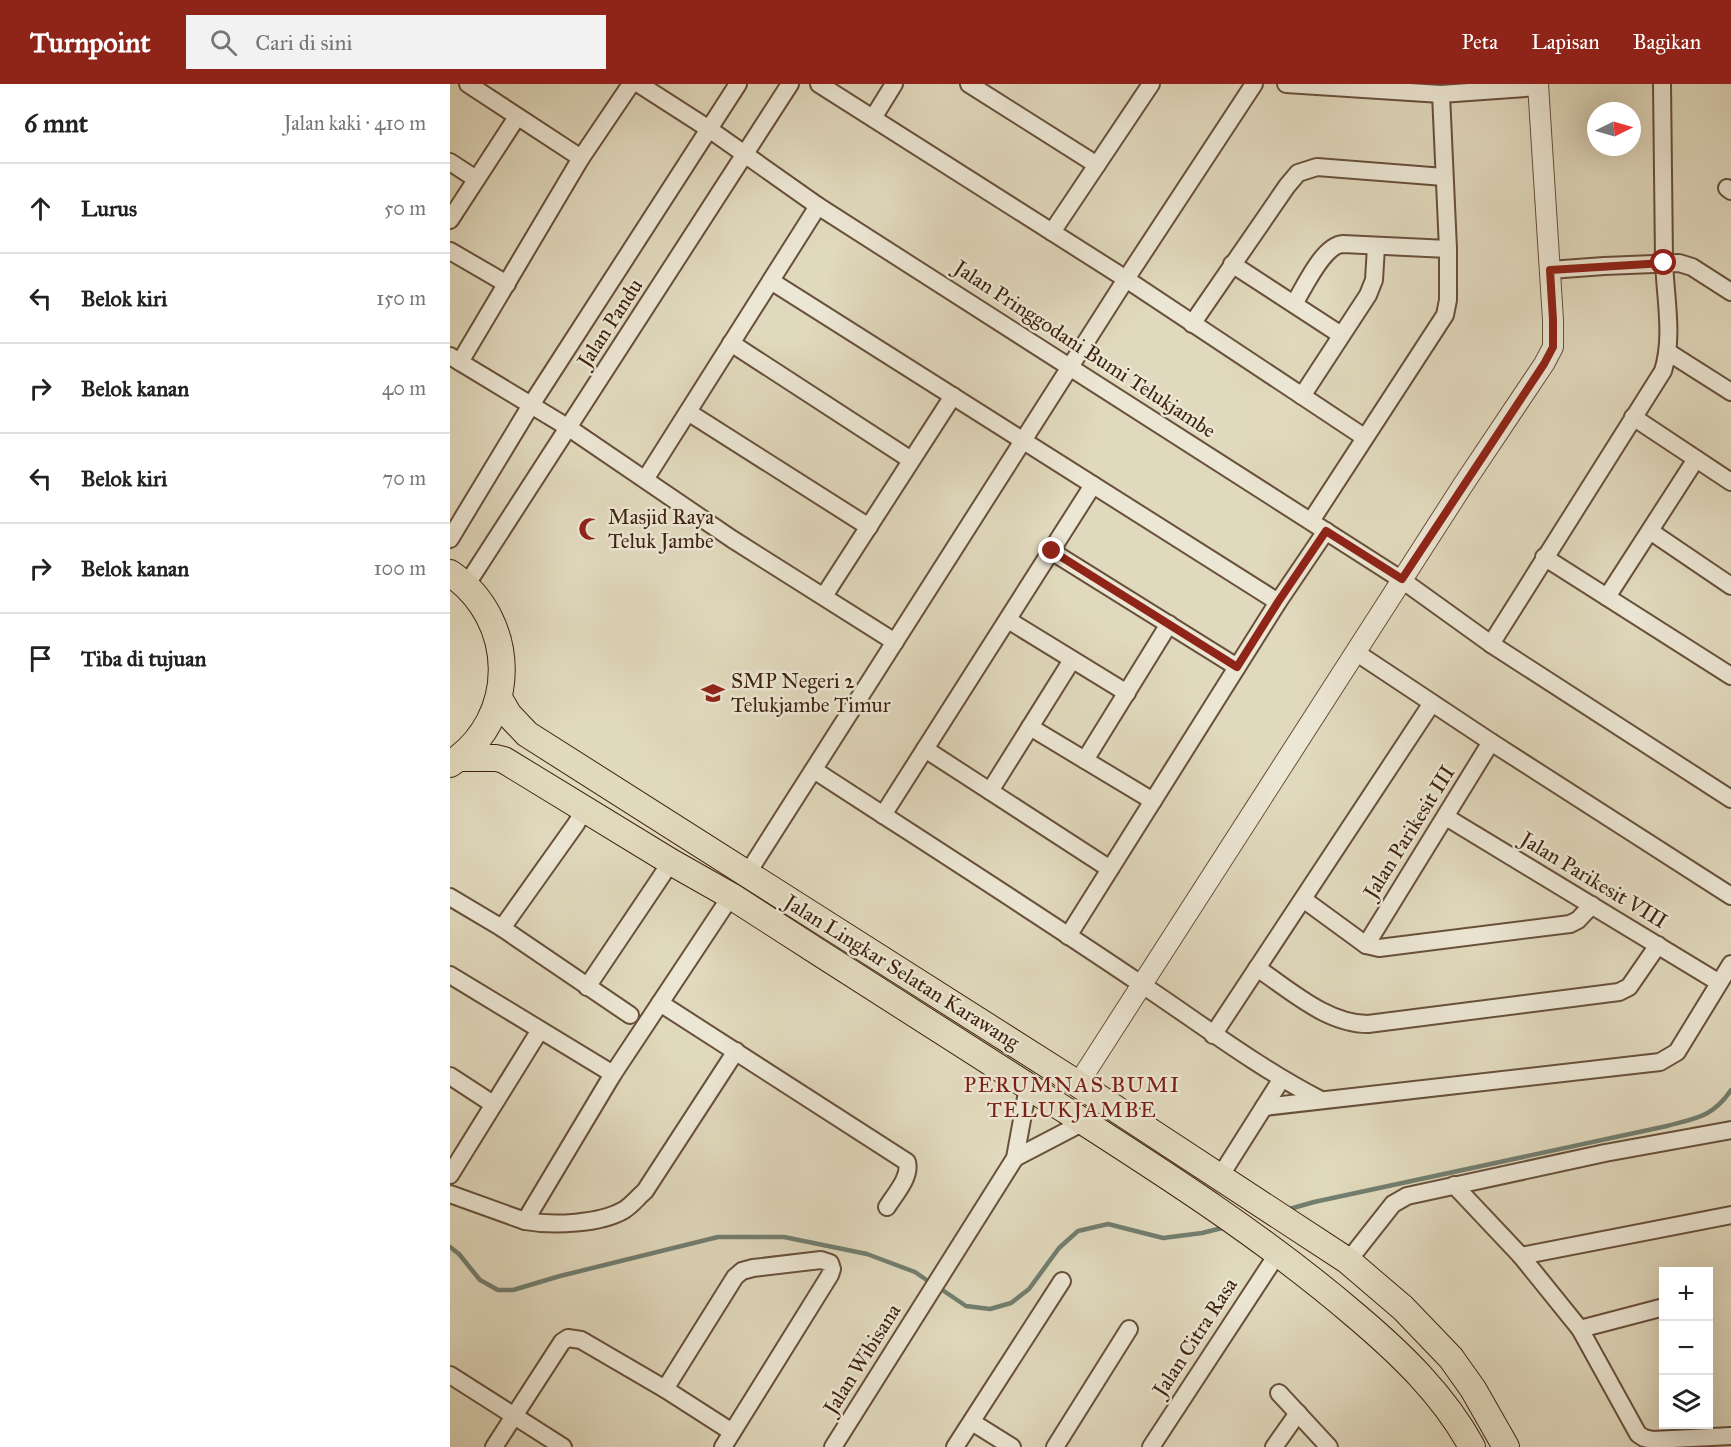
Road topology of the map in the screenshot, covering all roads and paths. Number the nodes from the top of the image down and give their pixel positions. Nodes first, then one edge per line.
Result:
1 (468, 84) edge
2 (631, 84) edge
3 (639, 84) edge
4 (738, 84) edge
5 (790, 84) edge
6 (819, 84) edge
7 (894, 84) edge
8 (1151, 84) edge
9 (1254, 84) edge
10 (1286, 84) edge
11 (1662, 84) edge
12 (1538, 85) edge
13 (979, 87) edge
14 (1441, 93) junction
15 (517, 117) junction
16 (873, 118) junction
17 (709, 129) junction
18 (745, 155) junction
19 (581, 158) junction
20 (450, 162) edge
21 (1097, 165) junction
22 (1444, 177) junction
23 (476, 179) junction
24 (818, 206) junction
25 (450, 220) edge
26 (1052, 232) junction
27 (1376, 246) junction
28 (1448, 249) junction
29 (450, 251) edge
30 (1664, 263) junction
31 (1232, 264) junction
32 (1550, 270) junction
33 (1126, 279) junction
34 (771, 280) junction
35 (507, 284) junction
36 (1731, 292) edge
37 (1294, 304) junction
38 (1192, 324) junction
39 (1341, 335) junction
40 (731, 343) junction
41 (1668, 352) junction
42 (455, 359) edge
43 (1070, 367) junction
44 (1731, 392) edge
45 (953, 396) junction
46 (1302, 396) junction
47 (531, 405) junction
48 (688, 412) junction
49 (1633, 417) junction
50 (569, 428) junction
51 (1364, 437) junction
52 (1023, 441) junction
53 (1696, 459) junction
54 (911, 460) junction
55 (646, 478) junction
56 (1731, 482) edge
57 (1093, 485) junction
58 (1311, 521) junction
59 (869, 527) junction
60 (1326, 531) junction
61 (1650, 531) junction
62 (450, 539) edge
63 (1052, 551) junction
64 (1544, 557) junction
65 (458, 579) edge
66 (1402, 579) junction
67 (1731, 586) edge
68 (824, 596) junction
69 (1607, 597) junction
70 (1278, 602) junction
71 (1008, 620) junction
72 (1169, 624) junction
73 (895, 642) junction
74 (1491, 644) junction
75 (1357, 652) junction
76 (1072, 660) junction
77 (1237, 667) junction
78 (1731, 676) edge
79 (1127, 693) junction
80 (499, 698) junction
81 (1432, 704) junction
82 (1030, 727) junction
83 (1491, 742) junction
84 (925, 749) junction
85 (1085, 760) junction
86 (455, 761) edge
87 (814, 770) junction
88 (990, 791) junction
89 (1731, 799) edge
90 (1153, 801) junction
91 (584, 810) junction
92 (883, 815) junction
93 (1446, 817) junction
94 (671, 862) junction
95 (1110, 869) junction
96 (747, 874) junction
97 (731, 896) junction
98 (1731, 896) edge
99 (450, 897) edge
100 (1302, 899) junction
101 (1592, 905) junction
102 (502, 928) junction
103 (1068, 936) junction
104 (1366, 945) junction
105 (1658, 945) junction
106 (1731, 964) edge
107 (1257, 968) junction
108 (450, 975) edge
109 (1718, 982) junction
110 (1142, 984) junction
111 (587, 987) junction
112 (660, 1003) junction
113 (630, 1015) dead end
114 (540, 1030) junction
115 (1213, 1035) junction
116 (736, 1051) junction
117 (613, 1074) junction
118 (450, 1076) edge
119 (1281, 1080) junction
120 (1078, 1084) junction
121 (1029, 1087) junction
122 (1321, 1100) junction
123 (494, 1104) junction
124 (1264, 1107) junction
125 (1084, 1122) junction
126 (1731, 1130) edge
127 (1015, 1158) junction
128 (450, 1174) edge
129 (1219, 1178) junction
130 (1454, 1185) junction
131 (450, 1194) edge
132 (887, 1207) dead end
133 (1731, 1215) edge
134 (525, 1221) junction
135 (1278, 1253) junction
136 (1521, 1256) junction
137 (1348, 1262) junction
138 (1062, 1281) dead end
139 (1659, 1308) edge
140 (1129, 1329) dead end
141 (1580, 1329) junction
142 (450, 1375) edge
143 (665, 1389) junction
144 (1280, 1393) dead end
145 (1298, 1413) junction
146 (516, 1416) junction
147 (972, 1422) junction
148 (1701, 1431) edge
149 (732, 1432) junction
150 (1731, 1436) edge
151 (494, 1447) edge
152 (563, 1447) edge
153 (723, 1447) edge
154 (833, 1447) edge
155 (955, 1447) edge
156 (1011, 1447) edge
157 (1055, 1447) edge
158 (1151, 1447) edge
159 (1274, 1447) edge
160 (1329, 1447) edge
161 (1472, 1447) edge
162 (1506, 1447) edge

1 - 15 street
2 - 19 street
3 - 17 street, Jalan Pringgodani Bumi Telukjambe
4 - 17 street, Jalan Pandu
5 - 18 street, Jalan Pandu
6 - 16 street
7 - 16 street
8 - 21 street
9 - 33 street
10 - 14 street
11 - 30 street
12 - 14 street
12 - 32 street
13 - 21 street
14 - 22 street
15 - 19 street
15 - 23 street
16 - 26 street
17 - 18 street, Jalan Pringgodani Bumi Telukjambe
17 - 47 street, Jalan Pandu
18 - 24 street, Jalan Pringgodani Bumi Telukjambe
18 - 50 street, Jalan Pandu
19 - 35 street
20 - 23 street
21 - 26 street
22 - 28 street
22 - 31 street
23 - 25 street
24 - 34 street
24 - 43 street, Jalan Pringgodani Bumi Telukjambe
26 - 33 street
27 - 28 street
27 - 37 street
27 - 39 street
28 - 51 street
29 - 35 street
30 - 32 street
30 - 36 street
30 - 41 street
31 - 37 street
31 - 38 street
32 - 66 street
33 - 38 street
33 - 43 street
34 - 40 street
34 - 45 street
35 - 42 street
37 - 39 street
38 - 46 street
39 - 46 street
40 - 48 street
40 - 54 street
41 - 44 street
41 - 49 street
42 - 47 street
43 - 52 street
43 - 58 street, Jalan Pringgodani Bumi Telukjambe
45 - 52 street
45 - 54 street
46 - 51 street
47 - 50 street
47 - 62 street, Jalan Pandu
48 - 55 street
48 - 59 street
49 - 53 street
49 - 64 street
50 - 55 street
50 - 65 street, Jalan Pandu
51 - 58 street
52 - 57 street
52 - 73 street
53 - 56 street
53 - 61 street
54 - 59 street
55 - 68 street
57 - 63 street
57 - 70 street
58 - 60 street, Jalan Pringgodani Bumi Telukjambe
59 - 68 street
60 - 66 street, Jalan Pringgodani Bumi Telukjambe
60 - 70 street
61 - 67 street
61 - 69 street
63 - 71 street
63 - 72 street
64 - 69 street
64 - 74 street
65 - 80 main road
66 - 74 street, Jalan Pringgodani Bumi Telukjambe
66 - 75 street
68 - 73 street
69 - 78 street
70 - 77 street
71 - 76 street
71 - 84 street
72 - 77 street
72 - 79 street
73 - 87 street
74 - 89 street, Jalan Pringgodani Bumi Telukjambe
75 - 81 street
75 - 110 street
76 - 79 street
76 - 82 street
77 - 90 street
79 - 85 street
80 - 86 main road
80 - 96 main road, Jalan Lingkar Selatan Karawang
81 - 83 street
81 - 100 street
82 - 85 street
82 - 88 street
83 - 93 street, Jalan Parikesit III
83 - 98 street
84 - 88 street
84 - 92 street
85 - 90 street
86 - 91 main road, Jalan Lingkar Selatan Karawang
87 - 92 street
87 - 96 street
88 - 95 street
90 - 95 street
91 - 94 main road, Jalan Lingkar Selatan Karawang
91 - 102 street
92 - 103 street
93 - 101 street, Jalan Parikesit VIII
93 - 104 street, Jalan Parikesit III
94 - 97 main road, Jalan Lingkar Selatan Karawang
94 - 111 street
95 - 103 street
96 - 120 main road, Jalan Lingkar Selatan Karawang
97 - 112 street
97 - 121 main road, Jalan Lingkar Selatan Karawang
99 - 102 street
100 - 104 street
100 - 107 street
101 - 104 street
101 - 105 street, Jalan Parikesit VIII
102 - 111 street
103 - 110 street
105 - 107 street
105 - 109 street, Jalan Parikesit VIII
106 - 109 street
107 - 115 street
108 - 114 street
109 - 122 street
110 - 115 street
110 - 120 street
111 - 113 street
112 - 116 street
112 - 117 street
114 - 117 street
114 - 123 street
115 - 119 street
116 - 132 street
116 - 134 street
117 - 134 street
118 - 123 street
119 - 122 street
119 - 124 street
120 - 129 main road, Jalan Lingkar Selatan Karawang
121 - 125 main road, Jalan Lingkar Selatan Karawang
121 - 127 street
122 - 124 street
123 - 128 street
124 - 129 street
125 - 127 street
125 - 135 main road, Jalan Lingkar Selatan Karawang
126 - 130 street
127 - 154 street, Jalan Wibisana
129 - 137 main road, Jalan Lingkar Selatan Karawang
130 - 136 street
130 - 137 street
131 - 134 street
133 - 136 street
135 - 158 street, Jalan Citra Rasa
135 - 161 main road, Jalan Lingkar Selatan Karawang
136 - 141 street
137 - 162 main road, Jalan Lingkar Selatan Karawang
138 - 147 street
139 - 141 street
140 - 157 street
141 - 148 street
142 - 146 street
143 - 146 street
143 - 149 street
143 - 149 street
144 - 145 street
145 - 159 street
145 - 160 street
146 - 151 street
146 - 152 street
147 - 155 street
147 - 156 street
148 - 150 street
149 - 153 street

